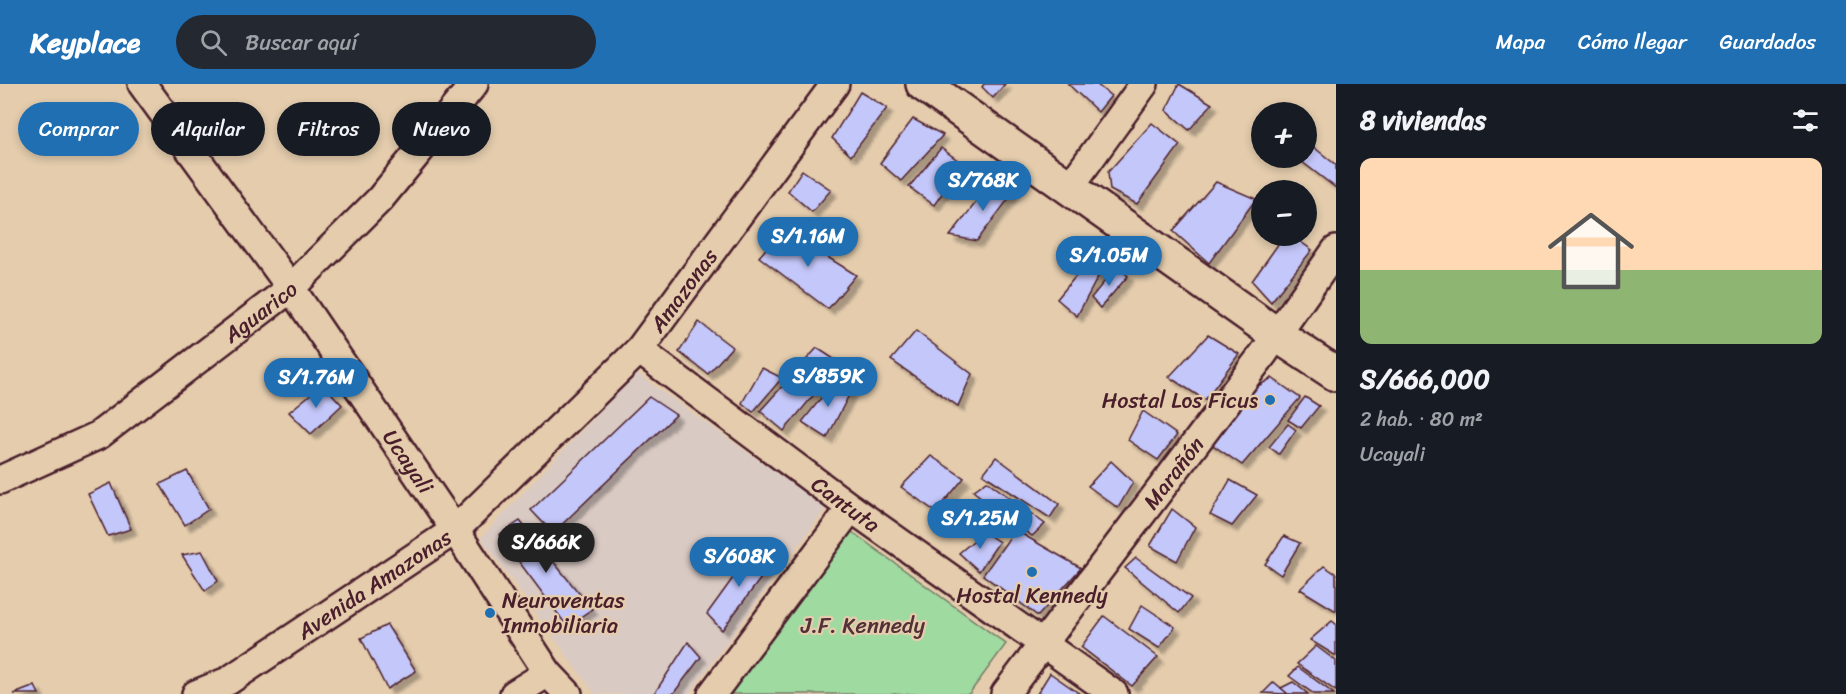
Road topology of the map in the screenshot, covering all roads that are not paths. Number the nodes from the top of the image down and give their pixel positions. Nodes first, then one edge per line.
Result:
1 (142, 84) edge
2 (474, 84) edge
3 (835, 84) edge
4 (923, 84) edge
5 (1144, 84) edge
6 (1069, 188) junction
7 (1336, 250) edge
8 (291, 288) junction
9 (1277, 335) junction
10 (639, 350) junction
11 (1336, 374) edge
12 (0, 480) edge
13 (851, 508) junction
14 (455, 530) junction
15 (1044, 643) junction
16 (548, 673) junction
17 (196, 694) edge
18 (514, 694) edge
19 (568, 694) edge
20 (712, 694) edge
21 (1005, 694) edge
22 (1114, 694) edge

1 - 8 street, Ucayali
2 - 8 street, Aguarico
3 - 10 street, Amazonas
4 - 6 main road
5 - 6 street
6 - 9 main road
7 - 9 street, Marañón
8 - 12 street, Aguarico
8 - 14 street, Ucayali
9 - 11 main road
9 - 15 street, Marañón
10 - 13 street, Cantuta
10 - 14 street, Avenida Amazonas
13 - 15 street, Cantuta
13 - 20 street
14 - 16 street, Ucayali
14 - 17 street, Avenida Amazonas
15 - 21 street, Marañón
15 - 22 street, Cantuta
16 - 18 street
16 - 19 street, Ucayali

